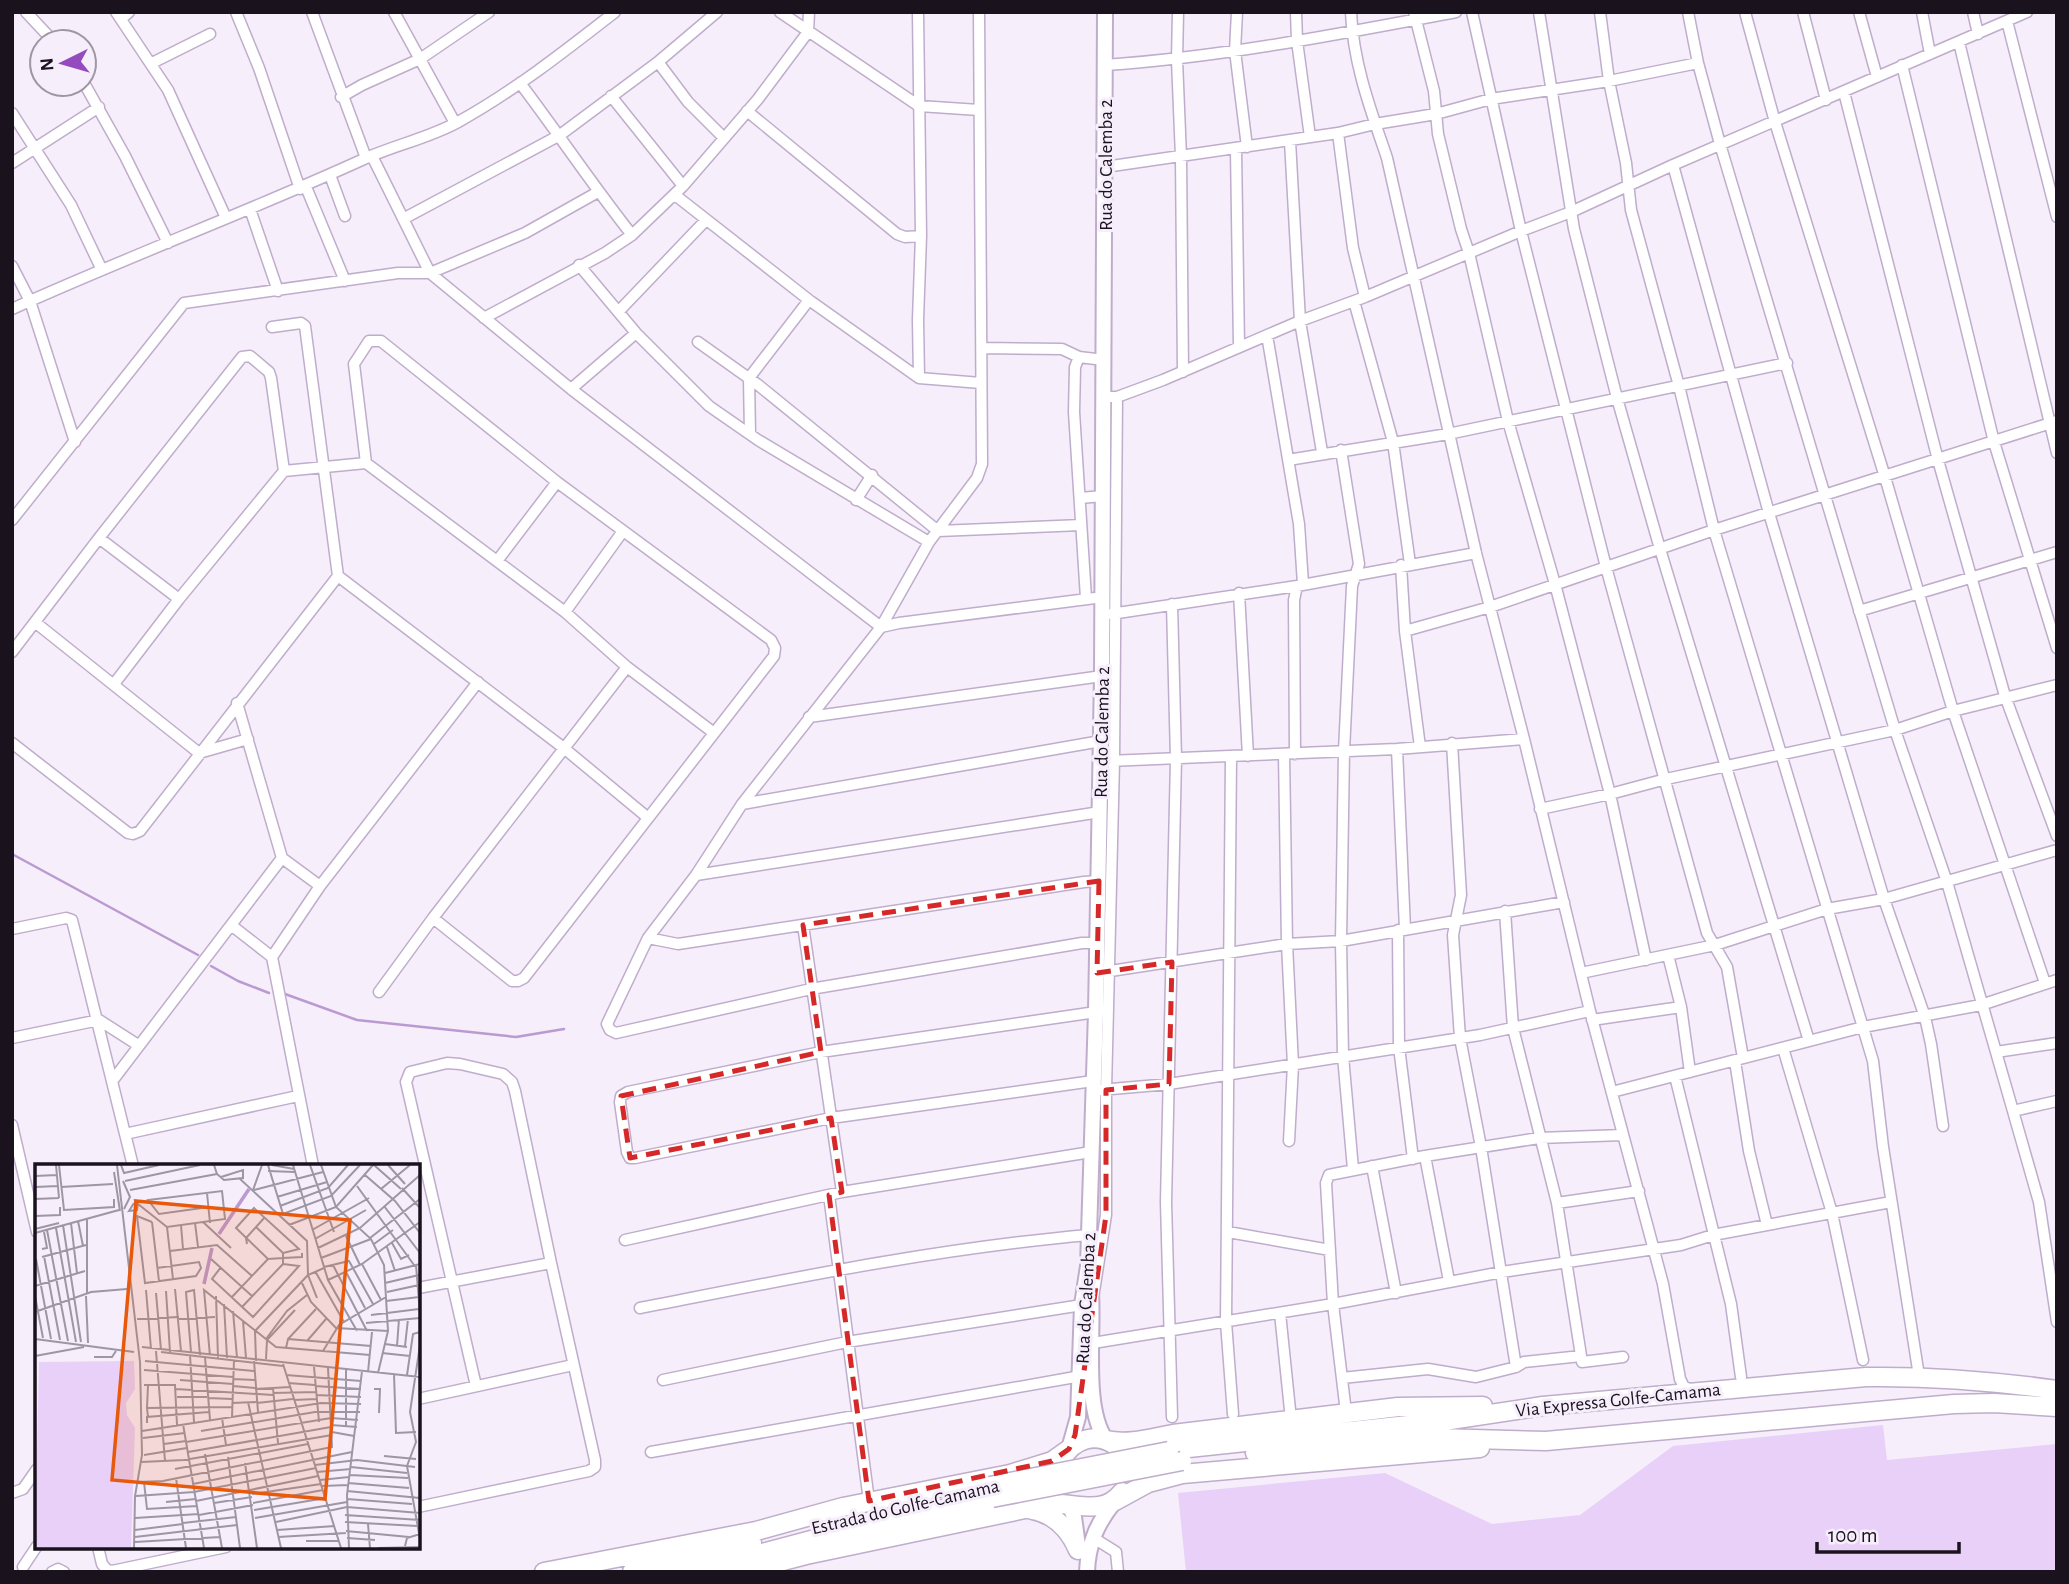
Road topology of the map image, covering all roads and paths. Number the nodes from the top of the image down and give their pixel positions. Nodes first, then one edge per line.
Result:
1 (26, 12) edge
2 (236, 12) edge
3 (312, 12) edge
4 (394, 12) edge
5 (489, 12) edge
6 (615, 12) edge
7 (717, 12) edge
8 (780, 12) edge
9 (809, 12) edge
10 (918, 12) edge
11 (979, 12) edge
12 (1105, 12) edge
13 (1178, 12) edge
14 (1237, 12) edge
15 (1296, 12) edge
16 (1351, 12) edge
17 (1456, 12) edge
18 (1472, 12) edge
19 (1539, 12) edge
20 (1600, 12) edge
21 (1688, 12) edge
22 (1745, 12) edge
23 (1803, 12) edge
24 (1859, 12) edge
25 (1922, 12) edge
26 (1973, 12) edge
27 (2027, 12) edge
28 (122, 15) edge
29 (1414, 16) edge
30 (2007, 21) junction
31 (41, 28) edge
32 (1352, 31) junction
33 (807, 32) junction
34 (210, 34) dead end
35 (1978, 34) junction
36 (1297, 41) junction
37 (1959, 42) junction
38 (1235, 51) junction
39 (1930, 54) junction
40 (420, 59) junction
41 (1177, 60) junction
42 (658, 62) junction
43 (152, 63) junction
44 (1698, 64) junction
45 (1105, 65) junction
46 (1902, 65) junction
47 (1877, 77) junction
48 (1609, 81) junction
49 (520, 83) junction
50 (1552, 90) junction
51 (1844, 92) junction
52 (611, 96) junction
53 (341, 97) junction
54 (93, 98) edge
55 (1491, 99) junction
56 (1826, 100) junction
57 (919, 106) junction
58 (99, 107) junction
59 (979, 110) junction
60 (747, 111) junction
61 (12, 113) edge
62 (1436, 114) junction
63 (1775, 122) junction
64 (455, 123) junction
65 (1375, 124) junction
66 (1338, 133) junction
67 (560, 135) junction
68 (1310, 137) junction
69 (724, 138) junction
70 (1290, 141) junction
71 (1720, 144) junction
72 (1247, 147) junction
73 (36, 149) junction
74 (1236, 149) junction
75 (369, 157) junction
76 (1181, 157) junction
77 (12, 163) edge
78 (1673, 165) junction
79 (1104, 167) junction
80 (330, 175) junction
81 (1628, 186) junction
82 (303, 188) junction
83 (679, 191) junction
84 (598, 192) junction
85 (250, 209) junction
86 (1571, 212) junction
87 (345, 216) dead end
88 (2057, 217) edge
89 (226, 218) junction
90 (403, 219) junction
91 (706, 220) junction
92 (1521, 231) junction
93 (632, 235) junction
94 (921, 236) junction
95 (168, 243) junction
96 (1469, 253) junction
97 (579, 265) junction
98 (12, 266) edge
99 (101, 268) junction
100 (430, 273) junction
101 (1413, 278) junction
102 (345, 281) junction
103 (278, 291) junction
104 (1365, 297) junction
105 (809, 300) junction
106 (30, 301) junction
107 (1354, 301) junction
108 (12, 309) edge
109 (619, 312) junction
110 (484, 318) junction
111 (1300, 321) junction
112 (272, 327) dead end
113 (636, 333) junction
114 (1267, 335) junction
115 (698, 342) dead end
116 (1239, 347) junction
117 (982, 348) junction
118 (1079, 357) junction
119 (1104, 360) junction
120 (1787, 363) junction
121 (1183, 372) junction
122 (1731, 375) junction
123 (749, 378) junction
124 (919, 378) junction
125 (981, 383) junction
126 (1679, 386) junction
127 (570, 389) junction
128 (1111, 397) junction
129 (1617, 398) junction
130 (1567, 409) junction
131 (1508, 421) junction
132 (2053, 422) edge
133 (750, 434) junction
134 (1448, 434) junction
135 (75, 442) junction
136 (1393, 442) junction
137 (1994, 442) junction
138 (1341, 450) junction
139 (1322, 452) junction
140 (2057, 453) edge
141 (1288, 460) junction
142 (1938, 460) junction
143 (366, 463) junction
144 (325, 467) junction
145 (284, 471) junction
146 (872, 475) junction
147 (1885, 477) junction
148 (557, 482) junction
149 (1826, 495) junction
150 (1103, 496) junction
151 (1080, 498) junction
152 (856, 500) junction
153 (1769, 513) junction
154 (12, 520) edge
155 (1081, 525) junction
156 (1714, 530) junction
157 (623, 531) junction
158 (938, 531) junction
159 (99, 538) junction
160 (929, 542) junction
161 (1660, 549) junction
162 (1476, 552) junction
163 (2057, 552) edge
164 (2030, 560) junction
165 (498, 561) junction
166 (1406, 564) junction
167 (1606, 567) junction
168 (338, 576) junction
169 (1355, 576) junction
170 (1972, 578) junction
171 (1555, 584) junction
172 (1300, 585) junction
173 (1239, 593) junction
174 (1919, 594) junction
175 (1103, 597) junction
176 (1086, 598) junction
177 (179, 599) junction
178 (1172, 604) junction
179 (1490, 607) junction
180 (1859, 611) junction
181 (565, 612) junction
182 (1109, 614) junction
183 (36, 623) junction
184 (881, 627) junction
185 (1405, 631) junction
186 (2057, 648) edge
187 (12, 652) edge
188 (627, 667) junction
189 (1102, 676) junction
190 (478, 682) junction
191 (114, 684) junction
192 (2057, 685) edge
193 (2005, 696) junction
194 (237, 703) junction
195 (1953, 711) junction
196 (809, 717) junction
197 (1895, 730) junction
198 (714, 733) junction
199 (248, 739) junction
200 (1524, 739) junction
201 (1838, 740) junction
202 (1101, 741) junction
203 (12, 743) edge
204 (1452, 743) junction
205 (1420, 747) junction
206 (565, 749) junction
207 (1397, 749) junction
208 (1344, 751) junction
209 (199, 753) junction
210 (1289, 754) junction
211 (1782, 754) junction
212 (1248, 756) junction
213 (1231, 757) junction
214 (1176, 759) junction
215 (1107, 761) junction
216 (1725, 766) junction
217 (1666, 779) junction
218 (1611, 794) junction
219 (742, 804) junction
220 (1540, 809) junction
221 (1100, 812) junction
222 (648, 817) junction
223 (2057, 836) edge
224 (2057, 850) edge
225 (282, 858) junction
226 (2005, 865) junction
227 (696, 875) junction
228 (1098, 881) junction
229 (1947, 882) junction
230 (320, 886) junction
231 (1884, 899) junction
232 (1564, 902) junction
233 (1827, 909) junction
234 (1505, 911) junction
235 (433, 918) junction
236 (1456, 919) junction
237 (231, 925) junction
238 (803, 925) junction
239 (1774, 926) junction
240 (12, 929) edge
241 (1401, 929) junction
242 (648, 938) junction
243 (1341, 941) junction
244 (1097, 943) junction
245 (1287, 944) junction
246 (1715, 945) junction
247 (1229, 953) junction
248 (1668, 955) junction
249 (272, 957) junction
250 (1646, 960) junction
251 (1172, 962) junction
252 (1103, 972) junction
253 (1581, 973) junction
254 (2057, 980) edge
255 (2045, 983) junction
256 (811, 989) junction
257 (379, 992) dead end
258 (1981, 1005) junction
259 (1681, 1007) junction
260 (1096, 1012) junction
261 (1591, 1016) junction
262 (1925, 1017) junction
263 (99, 1020) junction
264 (1863, 1027) junction
265 (1513, 1028) junction
266 (12, 1038) edge
267 (1460, 1038) junction
268 (1809, 1041) junction
269 (2057, 1043) edge
270 (138, 1045) junction
271 (1399, 1047) junction
272 (1783, 1048) junction
273 (821, 1052) junction
274 (1996, 1052) junction
275 (1343, 1056) junction
276 (1739, 1059) junction
277 (1293, 1065) junction
278 (1690, 1072) junction
279 (1228, 1075) junction
280 (1675, 1076) junction
281 (113, 1080) junction
282 (1170, 1084) junction
283 (1097, 1087) junction
284 (1612, 1091) junction
285 (298, 1096) junction
286 (2057, 1101) edge
287 (2013, 1111) junction
288 (831, 1118) junction
289 (12, 1125) edge
290 (1943, 1126) dead end
291 (125, 1134) junction
292 (1623, 1135) junction
293 (1539, 1138) junction
294 (1289, 1142) dead end
295 (14, 1145) edge
296 (1481, 1147) junction
297 (1091, 1152) junction
298 (1425, 1156) junction
299 (1413, 1158) junction
300 (132, 1164) edge
301 (313, 1164) edge
302 (1372, 1167) junction
303 (1353, 1169) junction
304 (1639, 1191) junction
305 (842, 1192) junction
306 (829, 1195) junction
307 (1891, 1202) junction
308 (1557, 1203) junction
309 (1832, 1213) junction
310 (35, 1224) edge
311 (1767, 1225) junction
312 (1228, 1232) junction
313 (1089, 1235) junction
314 (1713, 1235) junction
315 (625, 1240) dead end
316 (1653, 1249) junction
317 (1330, 1250) junction
318 (1566, 1261) junction
319 (551, 1263) junction
320 (838, 1270) junction
321 (1502, 1272) junction
322 (1449, 1280) junction
323 (452, 1281) junction
324 (420, 1287) edge
325 (1396, 1293) junction
326 (1334, 1304) junction
327 (1087, 1305) junction
328 (639, 1308) dead end
329 (1280, 1313) junction
330 (1226, 1322) junction
331 (2057, 1322) edge
332 (1171, 1332) junction
333 (847, 1342) junction
334 (1093, 1343) junction
335 (1581, 1356) junction
336 (1622, 1357) dead end
337 (1863, 1360) dead end
338 (573, 1365) junction
339 (1516, 1367) junction
340 (1081, 1376) junction
341 (1919, 1376) junction
342 (1741, 1377) dead end
343 (1342, 1378) junction
344 (663, 1380) dead end
345 (476, 1386) junction
346 (1682, 1388) junction
347 (2057, 1390) edge
348 (420, 1399) edge
349 (1345, 1404) dead end
350 (1543, 1406) junction
351 (2057, 1407) edge
352 (1290, 1410) dead end
353 (1233, 1414) dead end
354 (858, 1415) junction
355 (1172, 1417) dead end
356 (1106, 1440) junction
357 (1546, 1441) junction
358 (1069, 1449) junction
359 (651, 1452) dead end
360 (1181, 1455) junction
361 (35, 1472) edge
362 (991, 1492) junction
363 (12, 1493) edge
364 (869, 1501) junction
365 (1115, 1501) junction
366 (1070, 1506) junction
367 (420, 1507) edge
368 (1025, 1509) junction
369 (1092, 1537) junction
370 (35, 1549) edge
371 (98, 1549) edge
372 (216, 1549) edge
373 (1078, 1550) junction
374 (12, 1569) edge
375 (24, 1569) edge
376 (52, 1572) edge
377 (64, 1572) edge
378 (544, 1572) edge
379 (632, 1572) edge
380 (691, 1572) edge
381 (740, 1572) edge
382 (1078, 1572) edge
383 (1087, 1572) edge
384 (1118, 1572) edge

1 - 31 street
2 - 82 street
3 - 53 street
4 - 40 street
5 - 40 street
6 - 49 street
7 - 42 street
8 - 33 street
9 - 33 street
10 - 57 street
11 - 59 street
12 - 45 main road, Rua do Calemba 2
13 - 41 street
14 - 38 street
15 - 36 street
16 - 32 street
17 - 29 street
18 - 55 street
19 - 50 street
20 - 48 street
21 - 44 street
22 - 63 street
23 - 56 street
24 - 47 street
25 - 39 street
26 - 35 street
27 - 30 street
28 - 43 street
29 - 32 street
29 - 62 street
30 - 35 street
30 - 88 street
32 - 36 street
32 - 65 street
33 - 57 street
33 - 60 street
34 - 43 street
35 - 37 street
36 - 38 street
36 - 68 street
37 - 39 street
37 - 132 street
38 - 41 street
38 - 72 street
39 - 46 street
40 - 53 street
40 - 64 street
41 - 45 street
41 - 76 street
42 - 52 street
42 - 69 street
43 - 89 street
44 - 48 street
44 - 71 street
45 - 79 main road, Rua do Calemba 2
46 - 47 street
46 - 137 street
47 - 51 street
48 - 50 street
48 - 81 street
49 - 64 street
49 - 67 street
50 - 55 street
50 - 86 street
51 - 56 street
51 - 142 street
52 - 67 street
52 - 83 street
53 - 75 street
54 - 58 street
55 - 62 street
55 - 92 street
56 - 63 street
57 - 59 street
57 - 94 street
58 - 73 street
58 - 95 street
59 - 117 street
60 - 69 street
60 - 94 street
61 - 73 street
62 - 65 street
62 - 96 street
63 - 71 street
63 - 147 street
64 - 75 street
65 - 66 street
65 - 101 street
66 - 68 street
66 - 104 street
67 - 84 street
67 - 90 street
68 - 70 street
69 - 83 street
70 - 72 street
70 - 111 street
71 - 78 street
71 - 120 street
72 - 74 street
73 - 77 street
73 - 99 street
74 - 76 street
74 - 116 street
75 - 80 street
75 - 90 street
76 - 79 street
76 - 121 street
78 - 81 street
78 - 122 street
79 - 119 main road, Rua do Calemba 2
80 - 82 street
80 - 87 street
81 - 86 street
81 - 126 street
82 - 85 street
82 - 102 street
83 - 91 street
83 - 93 street
84 - 93 street
84 - 100 street
85 - 89 street
85 - 103 street
86 - 92 street
86 - 129 street
89 - 95 street
90 - 100 street
91 - 105 street
91 - 109 street
92 - 96 street
92 - 130 street
93 - 97 street
94 - 124 street
95 - 99 street
96 - 101 street
96 - 131 street
97 - 109 street
97 - 110 street
98 - 106 street
99 - 106 street
100 - 102 street
100 - 110 street
101 - 104 street
101 - 134 street
102 - 103 street
103 - 135 street
104 - 107 street
105 - 123 street
105 - 124 street
106 - 108 street
106 - 135 street
107 - 111 street
107 - 136 street
109 - 113 street
110 - 127 street
111 - 114 street
111 - 139 street
112 - 144 street
113 - 127 street
113 - 133 street
114 - 116 street
114 - 141 street
115 - 123 street
116 - 121 street
117 - 118 street
117 - 125 street
118 - 119 street
118 - 151 street
119 - 128 main road, Rua do Calemba 2
120 - 122 street
120 - 149 street
121 - 128 street
122 - 126 street
122 - 153 street
123 - 133 street
123 - 146 street
124 - 125 street
125 - 158 street
126 - 129 street
126 - 156 street
127 - 184 street
128 - 150 main road, Rua do Calemba 2
128 - 182 street
129 - 130 street
129 - 161 street
130 - 131 street
130 - 167 street
131 - 134 street
131 - 171 street
132 - 137 street
132 - 140 street
133 - 152 street
134 - 136 street
134 - 162 street
135 - 154 street
136 - 138 street
136 - 166 street
137 - 142 street
137 - 164 street
138 - 139 street
138 - 169 street
139 - 141 street
141 - 172 street
142 - 147 street
142 - 170 street
143 - 144 street
143 - 148 street
143 - 165 street
144 - 145 street
144 - 168 street
145 - 159 street
145 - 177 street
146 - 152 street
146 - 158 street
147 - 149 street
147 - 174 street
148 - 157 street
148 - 165 street
149 - 153 street
149 - 180 street
150 - 151 street
150 - 175 main road, Rua do Calemba 2
151 - 155 street
152 - 160 street
153 - 156 street
153 - 201 street
155 - 158 street
155 - 176 street
156 - 161 street
156 - 211 street
157 - 181 street
157 - 198 street
158 - 160 street
159 - 177 street
159 - 183 street
160 - 184 street
161 - 167 street
161 - 216 street
162 - 166 street
162 - 179 street
163 - 164 street
164 - 170 street
164 - 186 street
165 - 181 street
166 - 169 street
166 - 185 street
167 - 171 street
167 - 217 street
168 - 190 street
168 - 194 street
169 - 172 street
169 - 208 street
170 - 174 street
170 - 193 street
171 - 179 street
171 - 218 street
172 - 173 street
172 - 210 street
173 - 178 street
173 - 212 street
174 - 180 street
174 - 195 street
175 - 176 street
175 - 182 main road, Rua do Calemba 2
176 - 184 street
177 - 191 street
178 - 182 street
178 - 214 street
179 - 185 street
179 - 200 street
180 - 197 street
181 - 188 street
182 - 189 main road, Rua do Calemba 2
182 - 215 street
183 - 187 street
183 - 191 street
184 - 196 street
185 - 205 street
188 - 198 street
188 - 206 street
189 - 196 street
189 - 202 main road, Rua do Calemba 2
190 - 206 street
190 - 230 street
191 - 209 street
192 - 193 street
193 - 195 street
193 - 223 street
194 - 199 street
194 - 209 street
195 - 197 street
195 - 226 street
196 - 219 street
197 - 201 street
197 - 229 street
198 - 222 street
199 - 209 street
199 - 225 street
200 - 204 street
200 - 220 street
201 - 211 street
201 - 231 street
202 - 215 main road, Rua do Calemba 2
202 - 219 street
203 - 209 street
204 - 205 street
204 - 236 street
205 - 207 street
206 - 222 street
206 - 235 street
207 - 208 street
207 - 241 street
208 - 210 street
208 - 243 street
210 - 212 street
210 - 245 street
211 - 216 street
211 - 233 street
212 - 213 street
213 - 214 street
213 - 247 street
214 - 215 street
214 - 251 street
215 - 221 main road, Rua do Calemba 2
215 - 252 street
216 - 217 street
216 - 239 street
217 - 218 street
217 - 246 street
218 - 220 street
218 - 250 street
219 - 227 street
220 - 232 street
221 - 227 street
221 - 228 main road, Rua do Calemba 2
222 - 235 street
224 - 226 street
225 - 230 street
225 - 237 street
226 - 229 street
226 - 255 street
227 - 242 street
228 - 238 street
228 - 244 main road, Rua do Calemba 2
229 - 231 street
229 - 258 street
230 - 249 street
231 - 233 street
231 - 262 street
232 - 234 street
232 - 253 street
233 - 239 street
233 - 264 street
234 - 236 street
234 - 265 street
235 - 257 street
236 - 241 street
236 - 267 street
237 - 249 street
237 - 270 street
238 - 242 street
238 - 256 street
239 - 246 street
239 - 268 street
240 - 263 street
241 - 243 street
241 - 271 street
242 - 256 street
243 - 245 street
243 - 275 street
244 - 252 main road, Rua do Calemba 2
244 - 256 street
245 - 247 street
245 - 277 street
246 - 248 street
246 - 276 street
247 - 251 street
247 - 279 street
248 - 250 street
248 - 259 street
249 - 285 street
250 - 253 street
251 - 252 street
251 - 282 street
252 - 260 main road, Rua do Calemba 2
252 - 283 street
253 - 261 street
254 - 255 street
255 - 258 street
256 - 273 street
258 - 262 street
258 - 274 street
259 - 261 street
259 - 278 street
260 - 273 street
260 - 283 main road, Rua do Calemba 2
261 - 265 street
261 - 284 street
262 - 264 street
262 - 290 street
263 - 266 street
263 - 270 street
263 - 281 street
264 - 268 street
264 - 307 street
265 - 267 street
265 - 293 street
267 - 271 street
267 - 296 street
268 - 272 street
269 - 274 street
270 - 281 street
271 - 275 street
271 - 299 street
272 - 276 street
272 - 309 street
273 - 288 street
273 - 288 street
274 - 287 street
275 - 277 street
275 - 303 street
276 - 278 street
276 - 311 street
277 - 279 street
277 - 294 street
278 - 280 street
279 - 282 street
279 - 312 street
280 - 284 street
280 - 314 street
281 - 291 street
282 - 283 street
282 - 332 street
283 - 288 street
283 - 297 main road, Rua do Calemba 2
283 - 327 street
284 - 292 street
285 - 291 street
285 - 301 street
286 - 287 street
287 - 331 street
288 - 305 street
289 - 295 street
291 - 300 street
292 - 293 street
292 - 304 street
293 - 296 street
293 - 308 street
295 - 310 street
296 - 298 street
296 - 321 street
297 - 305 street
297 - 313 main road, Rua do Calemba 2
298 - 299 street
298 - 322 street
299 - 302 street
302 - 303 street
302 - 325 street
303 - 317 street
304 - 308 street
304 - 316 street
305 - 306 street
306 - 315 street
306 - 320 street
307 - 309 street
307 - 341 street
308 - 318 street
309 - 311 street
309 - 337 street
311 - 314 street
312 - 317 street
312 - 330 street
313 - 320 street
313 - 327 main road, Rua do Calemba 2
314 - 316 street
314 - 342 street
316 - 318 street
316 - 346 street
317 - 326 street
318 - 321 street
318 - 335 street
319 - 323 street
319 - 323 street
319 - 338 street
320 - 328 street
320 - 333 street
321 - 322 street
321 - 339 street
322 - 325 street
323 - 324 street
323 - 345 street
325 - 326 street
326 - 329 street
326 - 343 street
327 - 333 street
327 - 334 main road
327 - 340 main road, Rua do Calemba 2
329 - 330 street
329 - 352 street
330 - 332 street
330 - 353 street
332 - 334 street
332 - 355 street
333 - 344 street
333 - 354 street
334 - 356 main road
335 - 336 street
335 - 339 street
338 - 345 street
338 - 367 street
339 - 343 street
340 - 354 street
340 - 358 main road, Rua do Calemba 2
341 - 346 highway, Via Expressa Golfe-Camama
341 - 347 highway, Via Expressa Golfe-Camama
343 - 349 street
345 - 348 street
346 - 350 highway, Via Expressa Golfe-Camama
350 - 356 highway
350 - 360 highway, Via Expressa Golfe-Camama
351 - 357 highway, Via Expressa Golfe-Camama
354 - 359 street
354 - 364 street
356 - 358 highway
356 - 365 highway
357 - 360 highway, Via Expressa Golfe-Camama
357 - 365 highway
358 - 364 highway
358 - 366 highway
360 - 362 highway, Estrada do Golfe-Camama, bridge
361 - 363 street
362 - 379 highway, Estrada do Golfe-Camama
362 - 380 highway, Estrada do Golfe-Camama
364 - 378 highway
365 - 366 highway
365 - 369 main road
366 - 368 highway
366 - 373 main road
368 - 373 highway
368 - 381 highway
369 - 383 main road
369 - 384 street
370 - 375 street
371 - 372 street
373 - 382 main road
374 - 375 street
376 - 377 street

